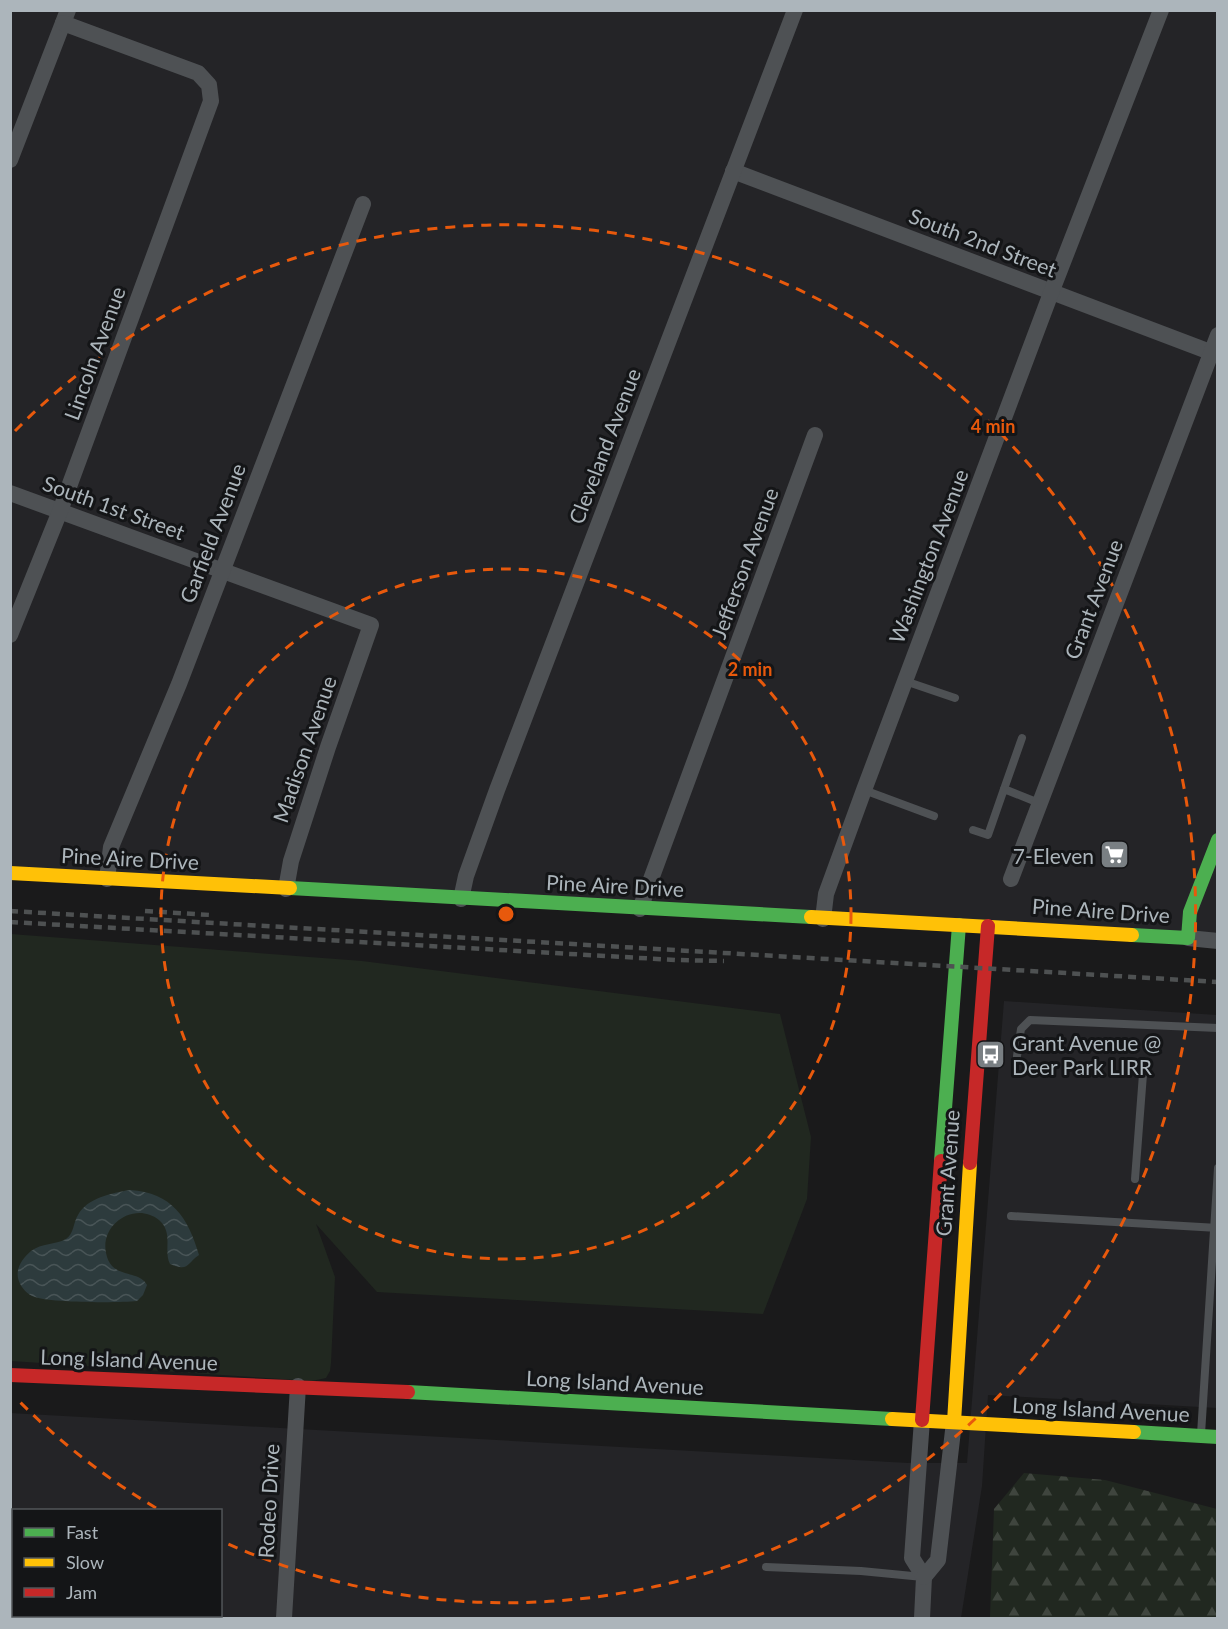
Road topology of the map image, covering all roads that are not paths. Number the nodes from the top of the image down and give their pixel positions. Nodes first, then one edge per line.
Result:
1 (795, 10) edge
2 (1161, 10) edge
3 (66, 17) edge
4 (10, 160) edge
5 (732, 171) junction
6 (363, 204) dead end
7 (1051, 293) junction
8 (1218, 335) edge
9 (1214, 354) edge
10 (815, 435) dead end
11 (10, 494) edge
12 (60, 511) junction
13 (221, 570) junction
14 (371, 625) joint
15 (10, 635) edge
16 (905, 681) junction
17 (955, 698) dead end
18 (1022, 738) dead end
19 (1004, 789) junction
20 (864, 790) junction
21 (1040, 803) junction
22 (934, 816) dead end
23 (973, 830) dead end
24 (1218, 840) edge
25 (10, 873) edge
26 (107, 879) junction
27 (1011, 879) dead end
28 (286, 890) junction
29 (461, 899) junction
30 (640, 909) junction
31 (824, 919) junction
32 (959, 926) junction
33 (988, 926) junction
34 (1188, 938) junction
35 (1218, 941) edge
36 (1218, 1028) edge
37 (1017, 1056) dead end
38 (1143, 1061) dead end
39 (1218, 1168) edge
40 (1135, 1179) dead end
41 (1011, 1216) dead end
42 (1216, 1228) edge
43 (10, 1376) edge
44 (298, 1386) junction
45 (922, 1420) junction
46 (954, 1422) junction
47 (1200, 1436) junction
48 (1218, 1437) edge
49 (766, 1567) dead end
50 (924, 1577) junction
51 (284, 1618) edge
52 (922, 1618) edge

1 - 5 street, Cleveland Avenue
2 - 7 street, Washington Avenue
3 - 4 street
3 - 12 street, Lincoln Avenue
5 - 7 street, South 2nd Street
5 - 29 street, Cleveland Avenue
6 - 13 street, Garfield Avenue
7 - 9 street, South 2nd Street
7 - 16 street, Washington Avenue
8 - 9 street, Grant Avenue
9 - 21 street, Grant Avenue
10 - 30 street, Jefferson Avenue
11 - 12 street, South 1st Street
12 - 13 street, South 1st Street
12 - 15 street, Lincoln Avenue
13 - 14 street, South 1st Street
13 - 26 street, Garfield Avenue
14 - 28 street, Madison Avenue
16 - 17 lane
16 - 20 street, Washington Avenue
18 - 19 lane
19 - 21 lane
19 - 23 lane
20 - 22 lane
20 - 31 street, Washington Avenue
21 - 27 street, Grant Avenue
24 - 34 street
25 - 26 street, Pine Aire Drive
26 - 28 street, Pine Aire Drive
28 - 29 street, Pine Aire Drive
29 - 30 street, Pine Aire Drive
30 - 31 street, Pine Aire Drive
31 - 32 street, Pine Aire Drive
32 - 33 street, Pine Aire Drive
32 - 45 street, Grant Avenue
33 - 34 street, Pine Aire Drive
33 - 46 street, Grant Avenue
34 - 35 street, Pine Aire Drive
36 - 37 lane
38 - 40 lane
39 - 42 lane
41 - 42 lane
42 - 47 lane
43 - 44 street, Long Island Avenue
44 - 45 street, Long Island Avenue
44 - 51 street, Rodeo Drive
45 - 46 street, Long Island Avenue
45 - 50 street
46 - 47 street, Long Island Avenue
46 - 50 street
47 - 48 street, Long Island Avenue
49 - 50 lane
50 - 52 street

